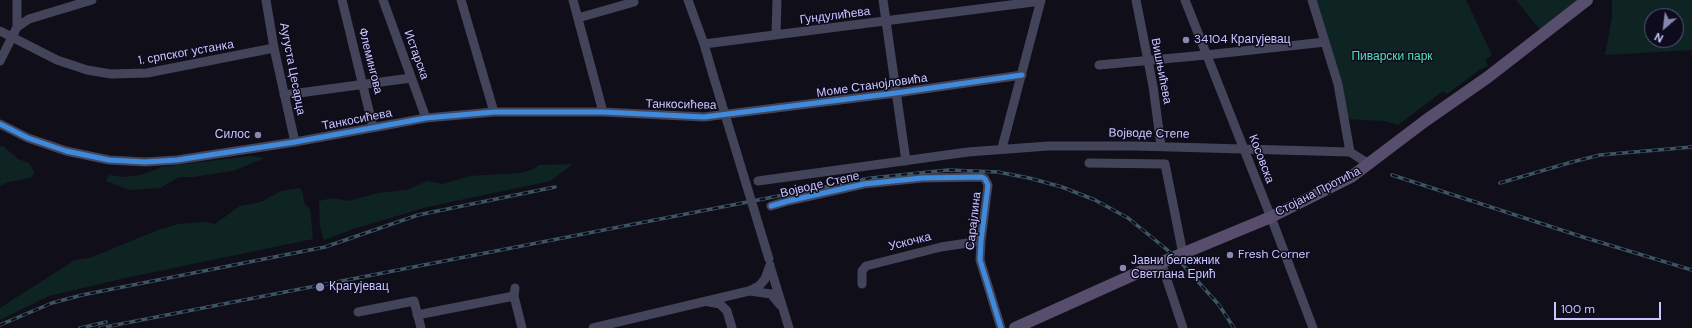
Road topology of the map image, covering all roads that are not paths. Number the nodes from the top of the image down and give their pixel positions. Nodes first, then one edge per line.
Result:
1 (17, 0) edge
2 (92, 0) edge
3 (266, 0) edge
4 (342, 0) edge
5 (383, 0) edge
6 (461, 0) edge
7 (573, 0) edge
8 (688, 0) edge
9 (777, 0) edge
10 (882, 0) edge
11 (1041, 0) edge
12 (1136, 0) edge
13 (1186, 0) edge
14 (1312, 0) edge
15 (1587, 0) edge
16 (634, 2) dead end
17 (578, 18) junction
18 (885, 22) junction
19 (17, 27) junction
20 (0, 31) edge
21 (776, 35) junction
22 (13, 38) junction
23 (1325, 42) junction
24 (704, 44) junction
25 (274, 48) junction
26 (1206, 55) junction
27 (1147, 61) junction
28 (0, 62) edge
29 (1099, 65) dead end
30 (1022, 75) junction
31 (411, 78) junction
32 (364, 85) junction
33 (896, 93) junction
34 (284, 95) junction
35 (494, 112) junction
36 (603, 112) junction
37 (724, 115) joint
38 (426, 118) junction
39 (0, 124) edge
40 (373, 127) junction
41 (295, 142) junction
42 (1162, 146) junction
43 (1002, 148) junction
44 (1244, 149) junction
45 (1350, 152) junction
46 (906, 161) junction
47 (1089, 163) dead end
48 (1369, 164) junction
49 (758, 181) dead end
50 (988, 185) joint
51 (771, 206) dead end
52 (1271, 217) junction
53 (981, 241) junction
54 (1183, 254) junction
55 (770, 262) junction
56 (1162, 262) junction
57 (862, 284) dead end
58 (749, 291) junction
59 (737, 294) junction
60 (707, 301) junction
61 (727, 311) junction
62 (358, 312) dead end
63 (784, 312) junction
64 (417, 315) junction
65 (421, 328) edge
66 (522, 328) edge
67 (593, 328) edge
68 (732, 328) edge
69 (789, 328) edge
70 (1001, 328) edge
71 (1015, 328) edge
72 (1183, 328) edge
73 (1313, 328) edge

1 - 19 street
2 - 19 street
3 - 25 street, Аугуста Цесарца
4 - 32 street, Флемингова
5 - 31 street, Истарска
6 - 35 street
7 - 17 street
8 - 24 street
9 - 21 street
10 - 18 street
11 - 18 street, Гундулићева
11 - 30 street
12 - 27 street, Вишњићева
13 - 26 street, Косовска
14 - 23 street
15 - 48 main road, Стојана Протића
16 - 17 street
17 - 36 street
18 - 21 street, Гундулићева
18 - 33 street
19 - 22 street
20 - 22 street, 1. српског устанка
21 - 24 street, Гундулићева
22 - 25 street, 1. српског устанка
22 - 28 street
23 - 26 street
23 - 45 street
24 - 55 street, bridge
25 - 34 street, Аугуста Цесарца
26 - 27 street
26 - 44 street, Косовска
27 - 29 street
27 - 42 street, Вишњићева
30 - 33 street, Моме Станојловића
30 - 43 street
31 - 32 street
31 - 38 street, Истарска
32 - 34 street
32 - 40 street, Флемингова
33 - 37 street, Моме Станојловића
33 - 46 street
34 - 41 street, Аугуста Цесарца
35 - 36 street, Танкосићева
35 - 38 street, Танкосићева
36 - 37 street, Танкосићева
38 - 40 street, Танкосићева
39 - 41 street, Танкосићева
40 - 41 street, Танкосићева
42 - 43 street, Војводе Степе
42 - 44 street, Војводе Степе
43 - 46 street, Војводе Степе
44 - 45 street, Војводе Степе
44 - 52 street, Косовска
45 - 48 street
46 - 49 street, Војводе Степе
47 - 54 street
48 - 52 main road, Стојана Протића
50 - 51 street, Војводе Степе
50 - 53 street, Сарајлина
52 - 54 main road, Стојана Протића
52 - 73 street, Косовска
53 - 57 street, Ускочка
53 - 70 street, Сарајлина
54 - 56 main road, Стојана Протића
55 - 58 street
55 - 63 street
56 - 71 main road, Стојана Протића
56 - 72 street
58 - 59 street
58 - 63 street
59 - 60 street
59 - 61 street
60 - 61 street
60 - 67 street
61 - 68 street
62 - 64 street
63 - 69 street
64 - 65 street
64 - 66 street

